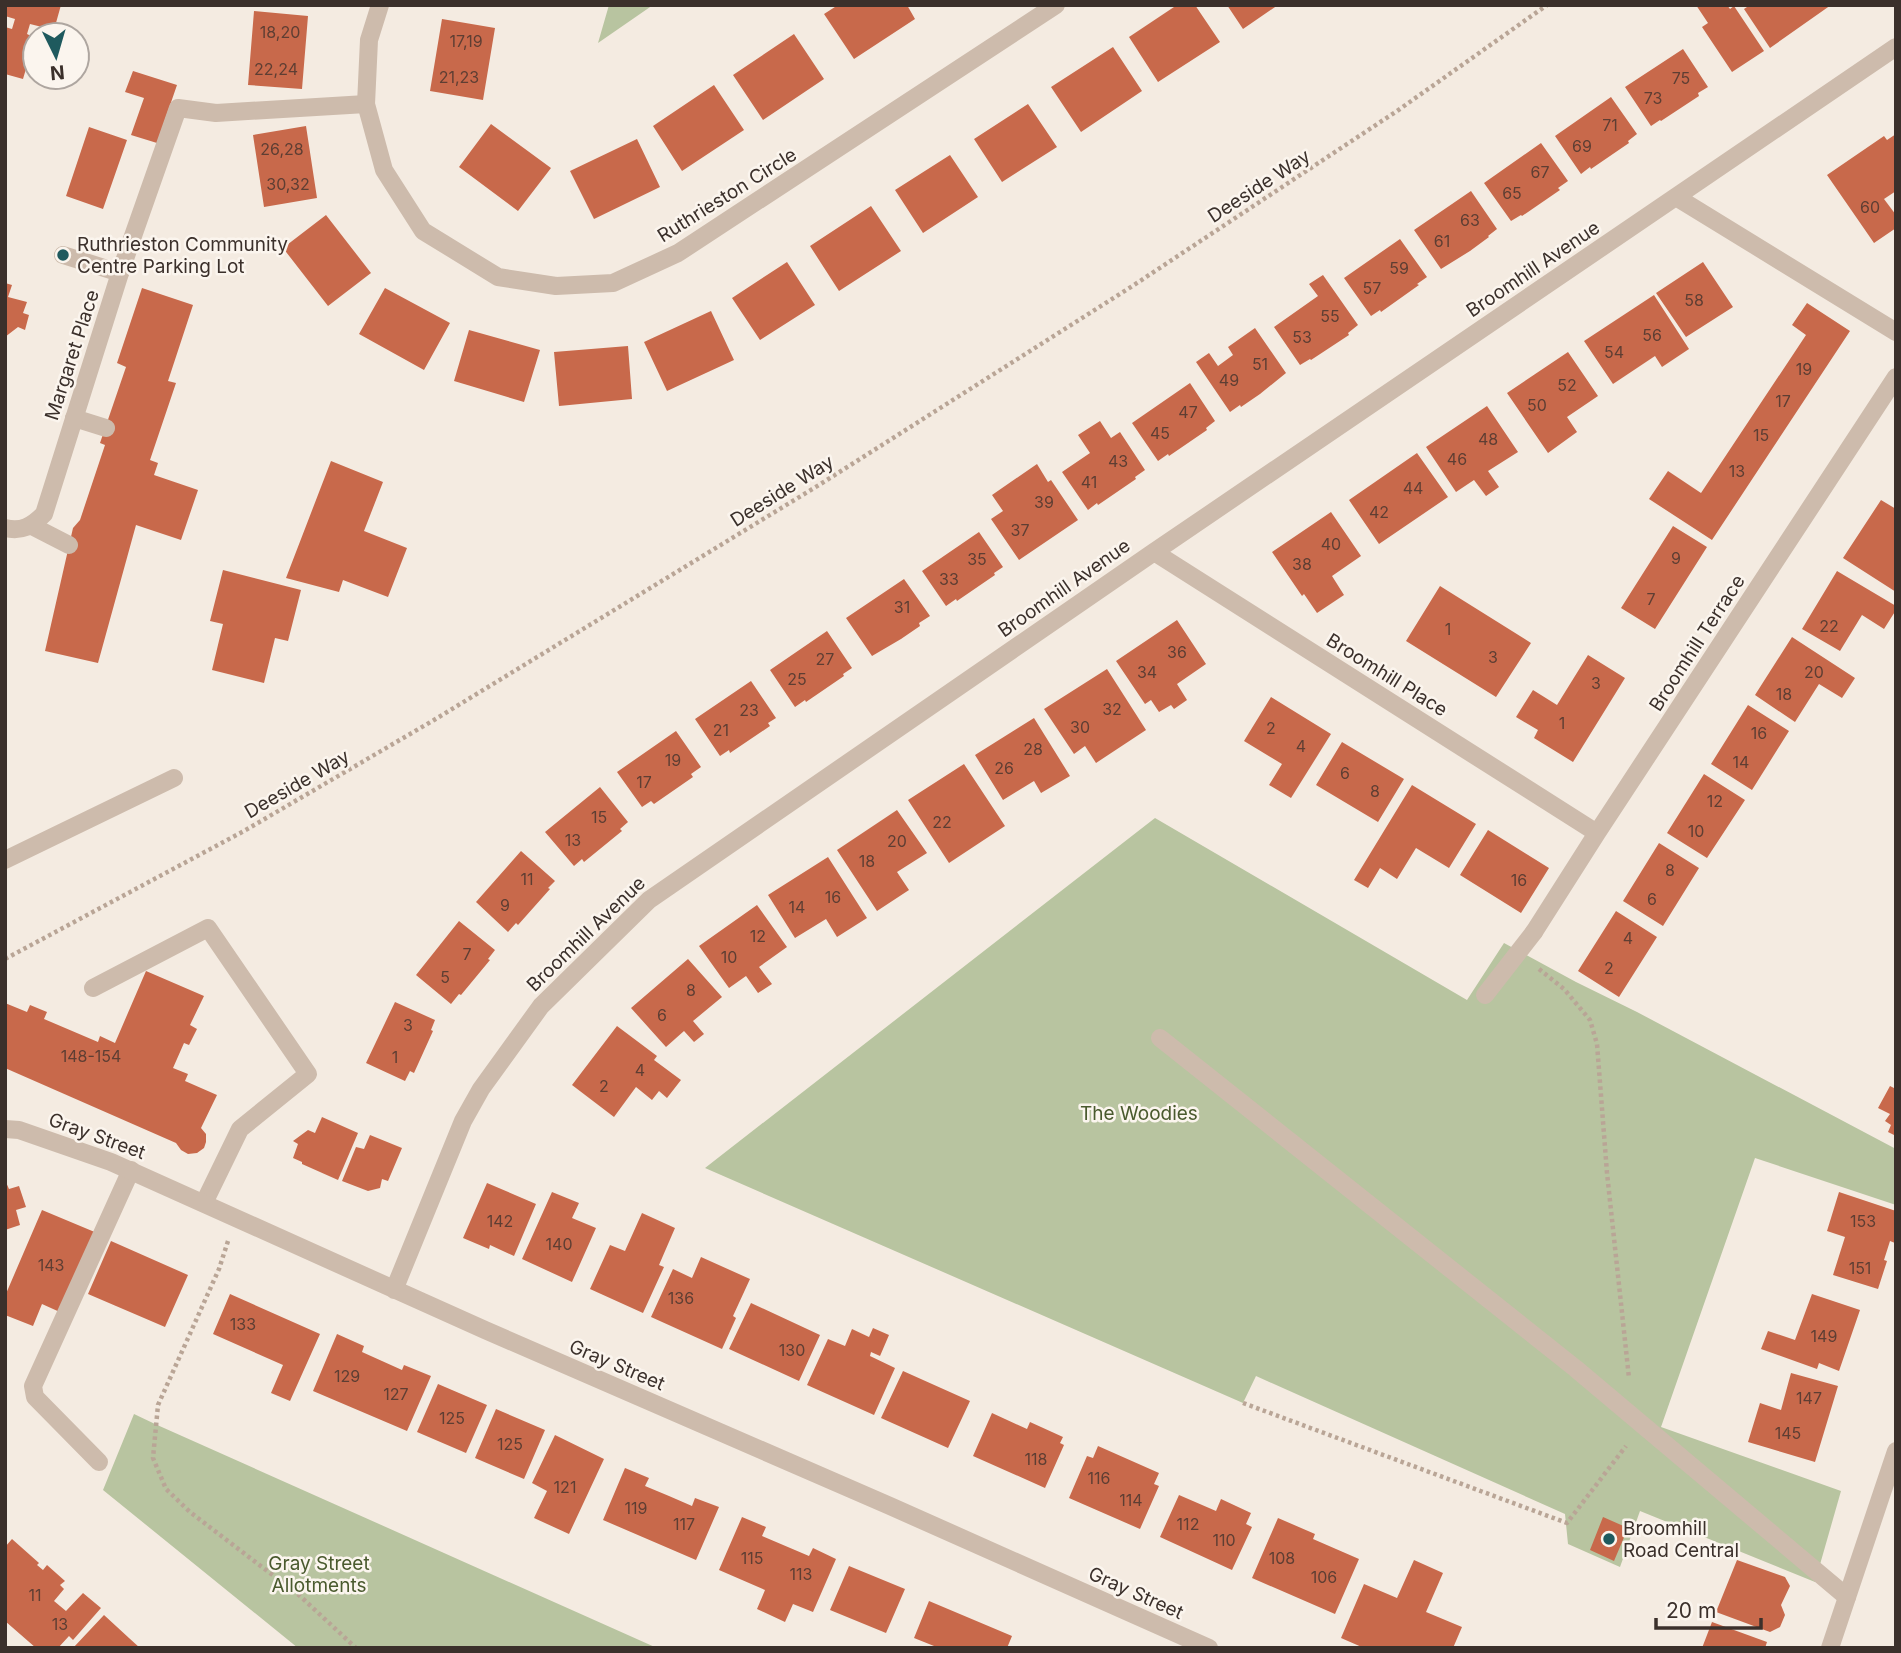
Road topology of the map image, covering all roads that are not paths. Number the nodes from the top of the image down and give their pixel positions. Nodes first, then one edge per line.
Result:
1 (380, 5) edge
2 (1056, 5) edge
3 (1896, 47) edge
4 (366, 104) junction
5 (1676, 197) junction
6 (63, 255) dead end
7 (120, 273) junction
8 (1896, 332) edge
9 (1896, 377) edge
10 (74, 418) junction
11 (106, 428) dead end
12 (32, 526) junction
13 (5, 528) edge
14 (69, 545) dead end
15 (1154, 552) junction
16 (174, 778) dead end
17 (1597, 833) junction
18 (5, 860) edge
19 (93, 988) dead end
20 (1485, 995) dead end
21 (1160, 1038) dead end
22 (5, 1129) edge
23 (131, 1170) junction
24 (204, 1203) junction
25 (394, 1290) junction
26 (1896, 1451) edge
27 (99, 1462) dead end
28 (1847, 1597) junction
29 (1209, 1648) edge
30 (1830, 1648) edge

1 - 4 street, Ruthrieston Circle
2 - 4 street, Ruthrieston Circle
3 - 5 street, Broomhill Avenue
4 - 7 street, Margaret Place
5 - 8 street
5 - 15 street, Broomhill Avenue
6 - 7 street
7 - 10 street, Margaret Place
9 - 17 street, Broomhill Terrace
10 - 11 street
10 - 12 street, Margaret Place
12 - 13 street
12 - 14 street
15 - 17 street, Broomhill Place
15 - 25 street, Broomhill Avenue
16 - 18 street
17 - 20 street, Broomhill Terrace
19 - 24 street
21 - 28 street
22 - 23 street, Gray Street
23 - 24 street, Gray Street
23 - 27 street
24 - 25 street, Gray Street
25 - 29 street, Gray Street
26 - 28 street
28 - 30 street

